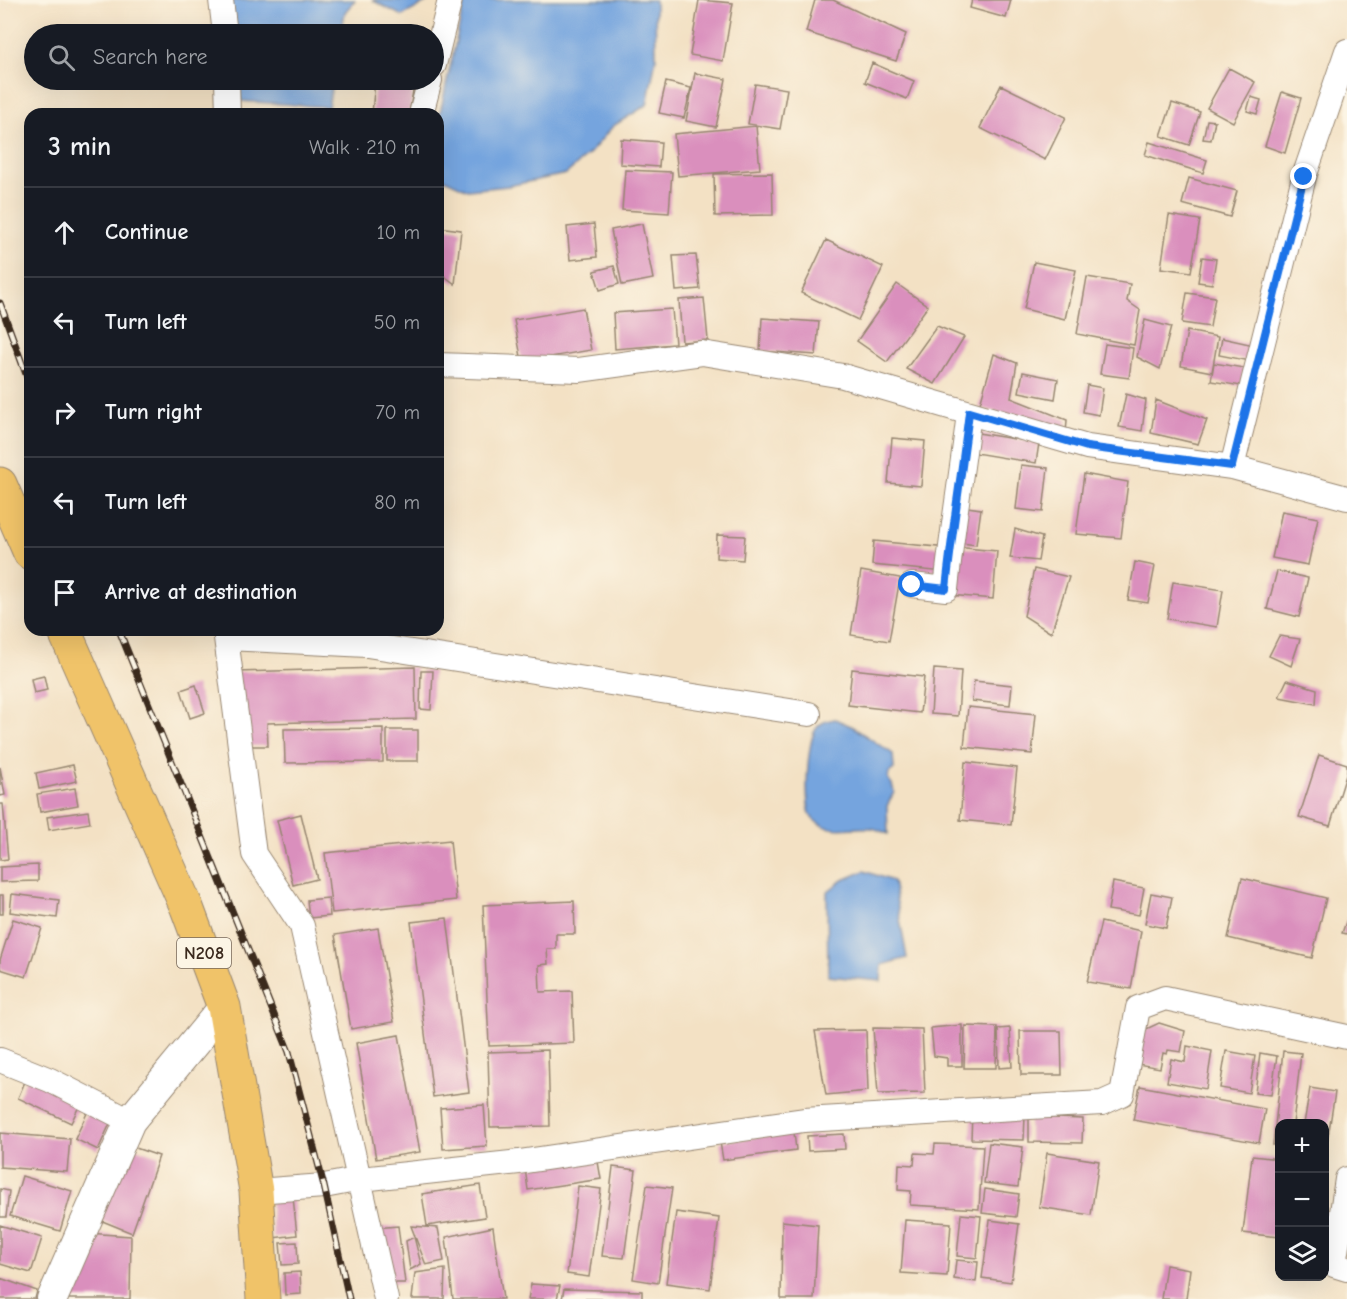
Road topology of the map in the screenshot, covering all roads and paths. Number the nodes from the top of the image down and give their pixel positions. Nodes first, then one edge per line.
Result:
1 (221, 0) edge
2 (224, 24) edge
3 (1347, 51) edge
4 (227, 90) edge
5 (427, 90) edge
6 (228, 108) edge
7 (423, 108) edge
8 (444, 365) edge
9 (969, 412) junction
10 (1232, 466) junction
11 (0, 484) edge
12 (1347, 498) edge
13 (24, 539) edge
14 (912, 585) dead end
15 (67, 636) edge
16 (226, 636) edge
17 (252, 636) edge
18 (809, 714) dead end
19 (224, 1007) junction
20 (1347, 1037) edge
21 (0, 1060) edge
22 (130, 1121) junction
23 (361, 1179) junction
24 (1347, 1179) edge
25 (256, 1191) junction
26 (1347, 1269) edge
27 (52, 1299) edge
28 (262, 1299) edge
29 (386, 1299) edge

1 - 2 street
3 - 10 street
4 - 6 street
5 - 7 street
8 - 9 street
9 - 10 street
9 - 14 street
10 - 12 street
11 - 13 highway
15 - 19 highway, N208
16 - 23 street
17 - 18 street
19 - 22 street
19 - 25 highway, N208
20 - 23 street
21 - 22 street
22 - 27 street
23 - 25 street
23 - 29 street
24 - 26 street
25 - 28 highway, N208

